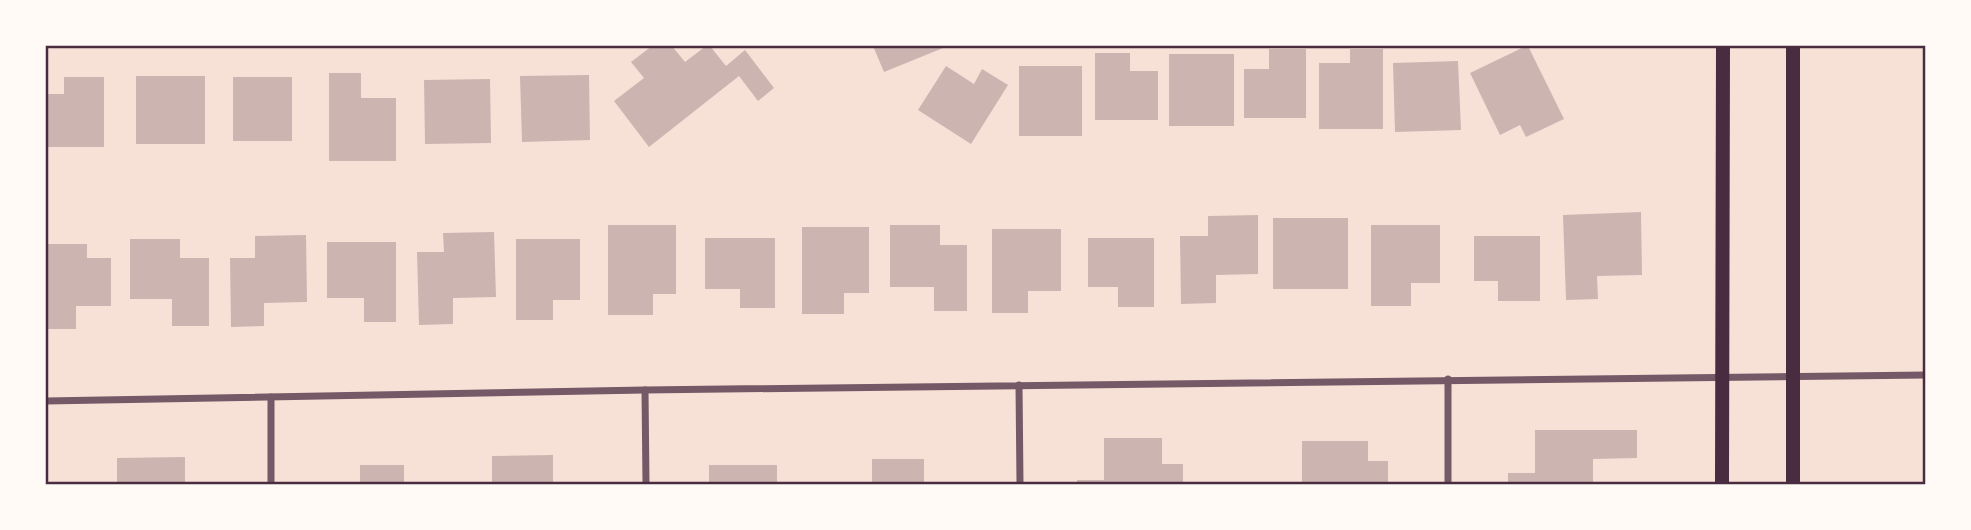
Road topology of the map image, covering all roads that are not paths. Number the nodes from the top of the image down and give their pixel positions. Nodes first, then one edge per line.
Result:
1 (1723, 46) edge
2 (1793, 46) edge
3 (1926, 375) edge
4 (1794, 378) junction
5 (1448, 379) junction
6 (1722, 379) junction
7 (1019, 385) junction
8 (646, 390) junction
9 (271, 397) junction
10 (46, 401) edge
11 (271, 485) edge
12 (646, 485) edge
13 (1020, 485) edge
14 (1448, 485) edge
15 (1722, 485) edge
16 (1793, 485) edge

1 - 6 main road
2 - 4 main road
3 - 4 street
4 - 6 street
4 - 16 main road
5 - 6 street
5 - 7 street
5 - 14 street
6 - 15 main road
7 - 8 street
7 - 13 street
8 - 9 street
8 - 12 street
9 - 10 street
9 - 11 street

